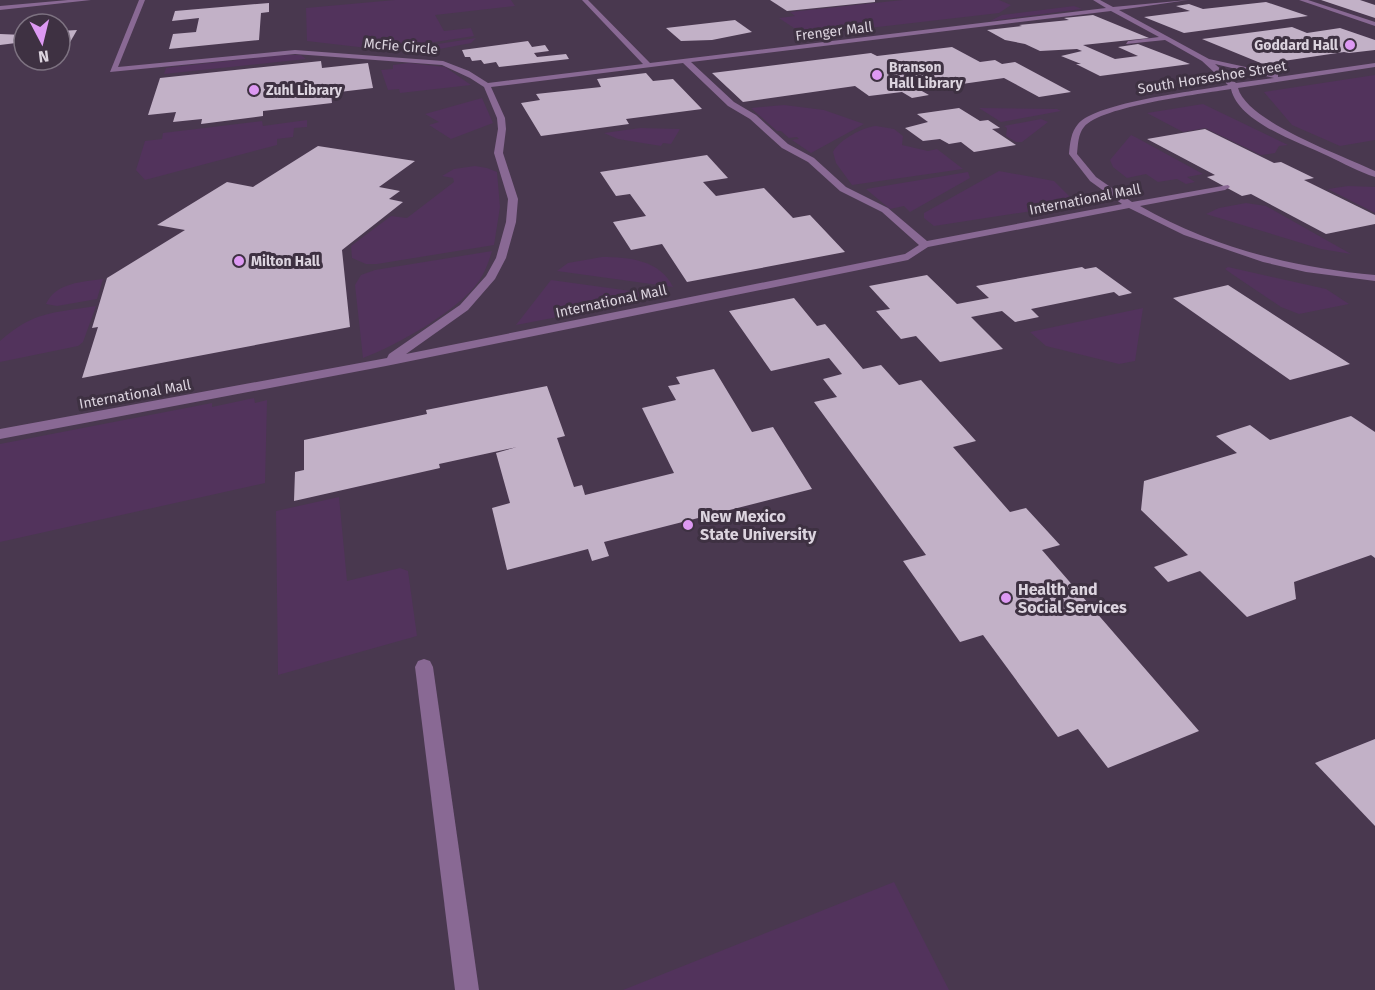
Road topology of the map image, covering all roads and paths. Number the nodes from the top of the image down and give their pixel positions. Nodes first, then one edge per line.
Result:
1 (88, 0) edge
2 (142, 0) edge
3 (585, 0) edge
4 (1096, 0) edge
5 (1185, 0) edge
6 (1302, 0) edge
7 (0, 8) edge
8 (1111, 9) junction
9 (1375, 24) edge
10 (1167, 38) junction
11 (1128, 42) dead end
12 (1205, 59) junction
13 (686, 61) junction
14 (648, 65) junction
15 (1375, 65) edge
16 (1290, 78) junction
17 (487, 85) junction
18 (1234, 86) junction
19 (1375, 174) edge
20 (1225, 187) dead end
21 (1129, 206) junction
22 (925, 245) junction
23 (1375, 278) edge
24 (386, 362) junction
25 (0, 434) edge
26 (424, 667) dead end
27 (467, 990) edge

1 - 7 street
2 - 17 street, McFie Circle
3 - 14 street
4 - 8 street
5 - 8 street, Frenger Mall
6 - 9 street
8 - 10 street
8 - 13 street, Frenger Mall
10 - 11 street
10 - 12 street
12 - 16 street
12 - 18 street
13 - 14 street, Frenger Mall
13 - 22 street
14 - 17 street, Frenger Mall
15 - 16 street, South Horseshoe Street
16 - 18 street, South Horseshoe Street
17 - 24 street
18 - 19 street
18 - 21 street, South Horseshoe Street
20 - 21 street, International Mall
21 - 22 street, International Mall
21 - 23 street
22 - 24 street, International Mall
24 - 25 street, International Mall
26 - 27 street

